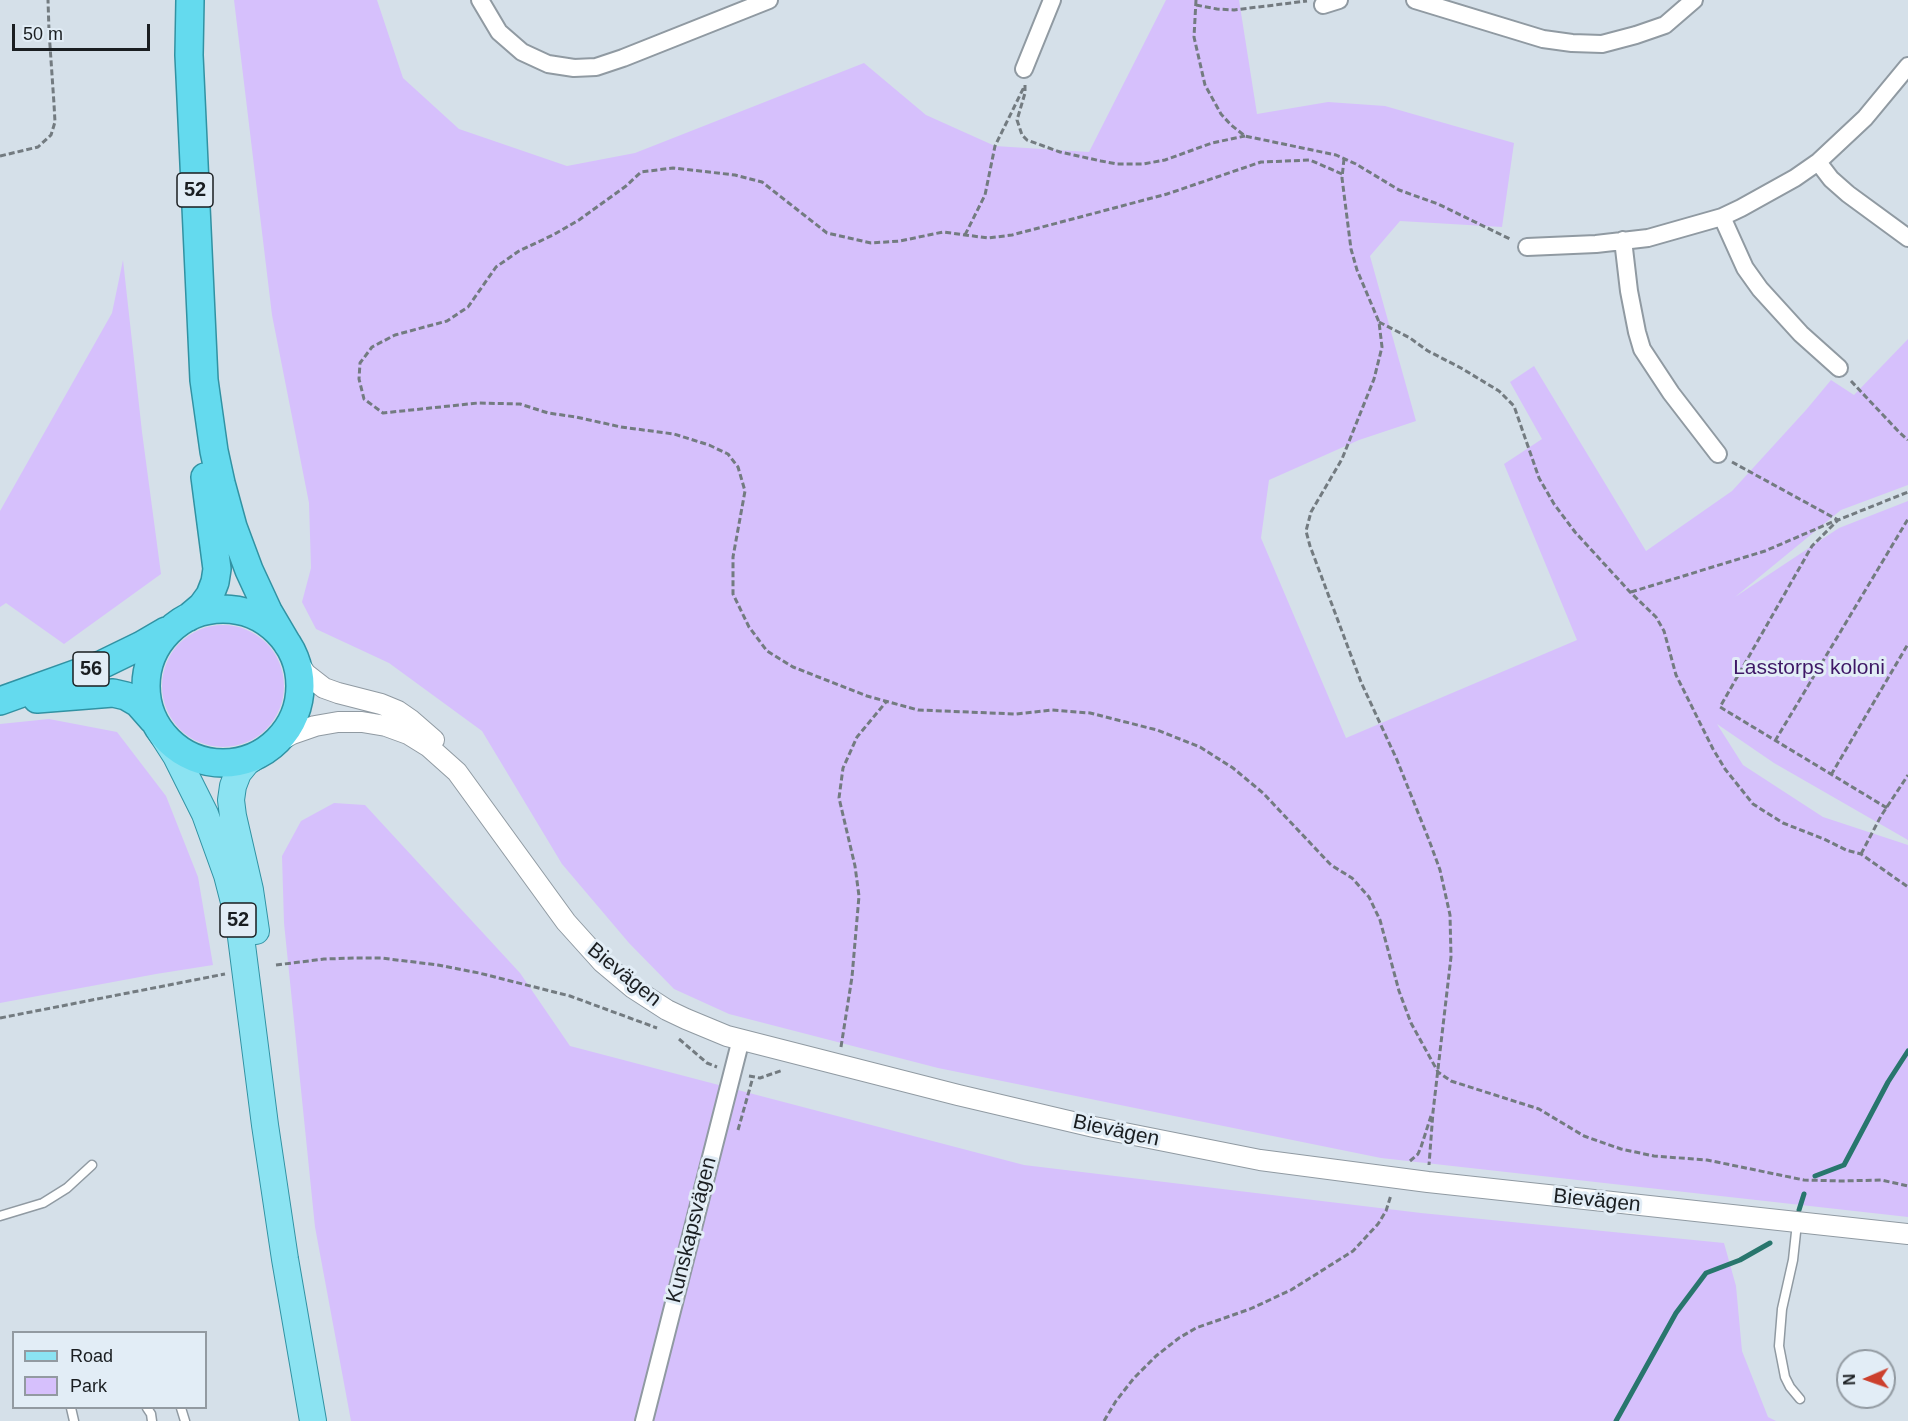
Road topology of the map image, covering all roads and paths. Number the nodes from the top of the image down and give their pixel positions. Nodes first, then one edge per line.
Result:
1 (48, 0) edge
2 (190, 0) edge
3 (480, 0) edge
4 (769, 0) edge
5 (1052, 0) edge
6 (1415, 0) edge
7 (1694, 0) edge
8 (1196, 2) edge
9 (1331, 3) edge
10 (1907, 72) edge
11 (1024, 77) junction
12 (1245, 136) junction
13 (0, 156) edge
14 (1344, 159) junction
15 (1818, 162) junction
16 (1342, 174) junction
17 (1722, 217) junction
18 (965, 235) junction
19 (1908, 238) edge
20 (1623, 240) junction
21 (1527, 247) joint
22 (1379, 322) junction
23 (1839, 368) joint
24 (204, 380) junction
25 (1908, 440) edge
26 (1719, 454) joint
27 (1908, 492) edge
28 (1838, 519) junction
29 (1908, 519) edge
30 (1630, 592) junction
31 (183, 620) junction
32 (1908, 644) edge
33 (291, 651) junction
34 (0, 701) edge
35 (887, 702) junction
36 (158, 726) junction
37 (1775, 741) junction
38 (265, 750) junction
39 (448, 763) junction
40 (1830, 775) junction
41 (1908, 775) edge
42 (1887, 808) junction
43 (1861, 854) junction
44 (1908, 887) edge
45 (276, 965) dead end
46 (228, 974) dead end
47 (0, 1018) edge
48 (659, 1029) dead end
49 (674, 1036) dead end
50 (741, 1039) junction
51 (838, 1064) junction
52 (733, 1072) junction
53 (1438, 1072) junction
54 (1433, 1112) junction
55 (735, 1139) dead end
56 (92, 1165) dead end
57 (1394, 1178) junction
58 (1428, 1182) junction
59 (1908, 1186) edge
60 (0, 1216) edge
61 (1797, 1223) junction
62 (1908, 1234) edge
63 (1800, 1399) dead end
64 (313, 1421) edge
65 (330, 1421) edge
66 (644, 1421) edge
67 (1104, 1421) edge

1 - 13 path
2 - 24 highway, 52
3 - 4 street
5 - 11 street
6 - 7 street
8 - 9 path
8 - 12 path
10 - 15 street
11 - 12 path
11 - 18 path
12 - 14 path
14 - 16 path
14 - 21 path
15 - 17 street
15 - 19 street
16 - 18 path
16 - 22 path
17 - 20 street
17 - 23 street
18 - 35 path
20 - 21 street
20 - 26 street
22 - 30 path
22 - 53 path
23 - 25 path
24 - 31 highway, 52
24 - 33 highway, 52
26 - 28 path
27 - 28 path
28 - 30 path
28 - 37 path
29 - 37 path
30 - 43 path
31 - 33 highway
31 - 34 highway, 56
31 - 36 highway, 52
32 - 40 path
33 - 38 highway, 52
33 - 39 street, Bievägen
34 - 36 highway, 56
35 - 51 path
35 - 53 path
36 - 38 highway
36 - 64 main road, 52
37 - 40 path
38 - 39 street, Bievägen
38 - 65 main road, 52
39 - 50 street, Bievägen
40 - 42 path
41 - 42 path
42 - 43 path
43 - 44 path
45 - 48 path
46 - 47 path
49 - 52 path
50 - 51 street, Bievägen
50 - 52 street, Kunskapsvägen
51 - 57 street, Bievägen
52 - 55 path
52 - 66 street, Kunskapsvägen
53 - 54 path
53 - 59 path
54 - 57 path
54 - 58 path
56 - 60 lane
57 - 58 street, Bievägen
57 - 67 path
58 - 61 street, Bievägen
61 - 62 street, Bievägen
61 - 63 lane

